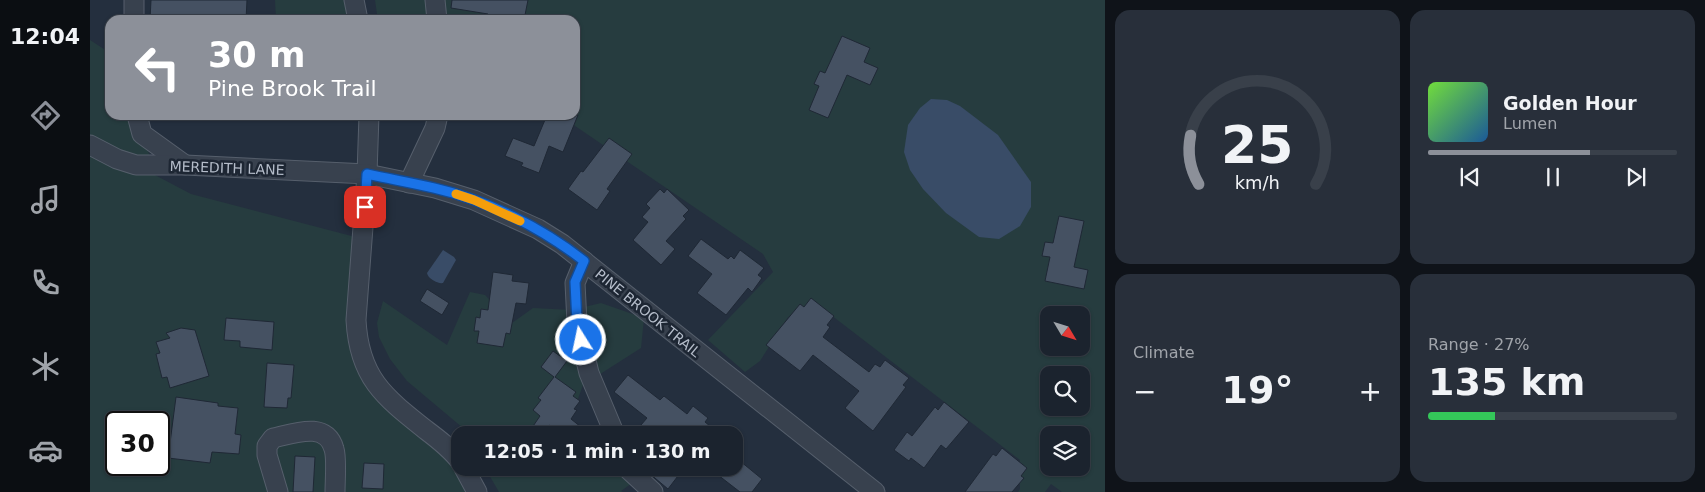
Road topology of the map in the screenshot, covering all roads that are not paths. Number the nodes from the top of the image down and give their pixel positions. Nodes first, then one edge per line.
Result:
1 (134, 0) edge
2 (354, 0) edge
3 (435, 0) edge
4 (134, 15) edge
5 (357, 15) edge
6 (436, 15) edge
7 (138, 120) edge
8 (369, 120) edge
9 (437, 120) edge
10 (90, 145) edge
11 (185, 165) junction
12 (367, 174) junction
13 (409, 184) junction
14 (584, 261) junction
15 (611, 426) edge
16 (451, 449) edge
17 (468, 476) edge
18 (636, 476) edge
19 (278, 492) edge
20 (335, 492) edge
21 (477, 492) edge
22 (653, 492) edge
23 (875, 492) edge

1 - 4 street
2 - 5 street
3 - 6 street
7 - 11 street
8 - 12 street
9 - 13 street
10 - 11 street, MEREDITH LANE
11 - 12 street, MEREDITH LANE
12 - 13 street, PINE BROOK TRAIL
12 - 16 street
13 - 14 street, PINE BROOK TRAIL
14 - 15 street
14 - 23 street, PINE BROOK TRAIL
17 - 21 street
18 - 22 street
19 - 20 street

